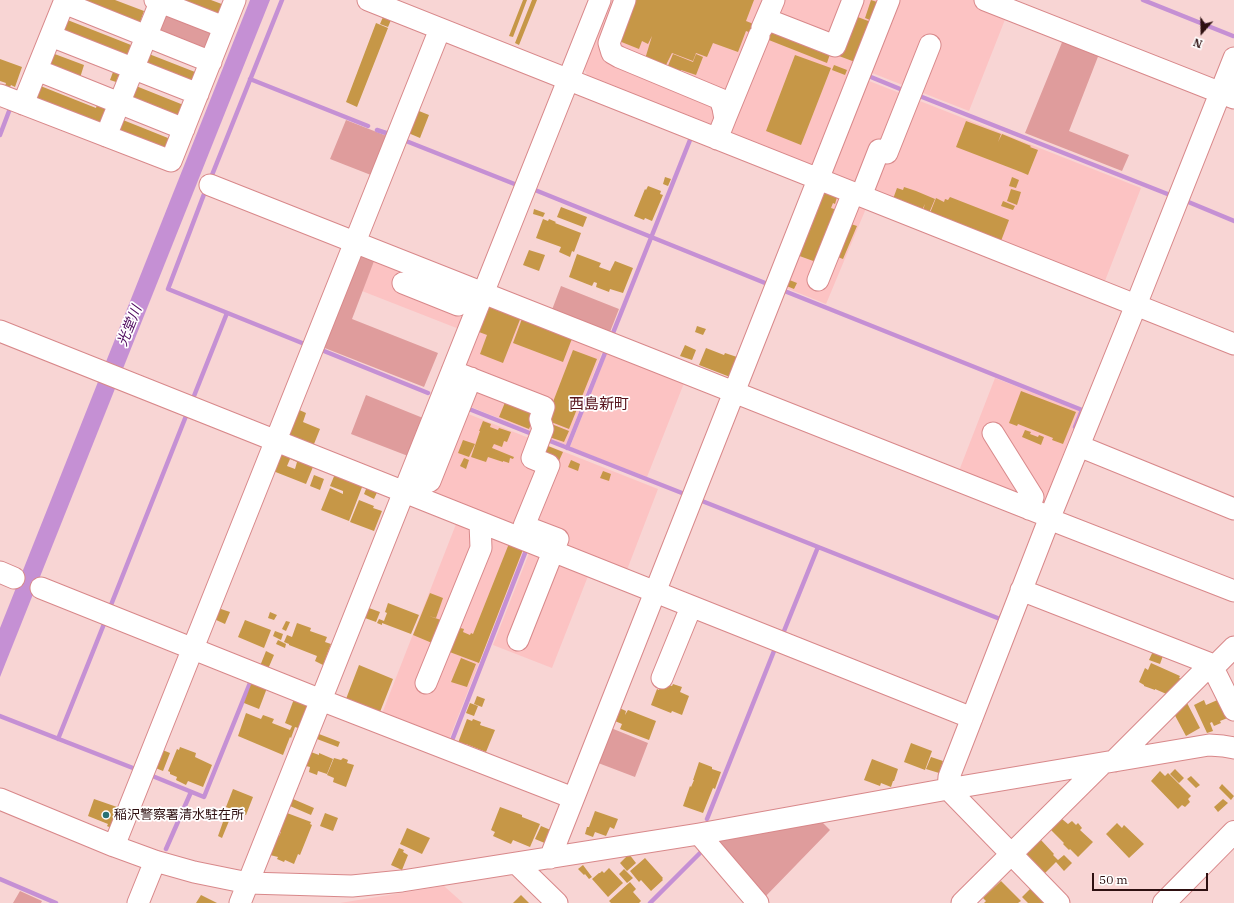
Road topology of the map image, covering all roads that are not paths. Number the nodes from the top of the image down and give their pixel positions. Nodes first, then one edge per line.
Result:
1 (235, 0) edge
2 (368, 0) edge
3 (600, 0) edge
4 (625, 0) edge
5 (774, 0) edge
6 (853, 0) edge
7 (889, 0) edge
8 (985, 0) edge
9 (159, 1) edge
10 (64, 2) edge
11 (763, 27) junction
12 (224, 28) junction
13 (440, 28) junction
14 (51, 36) junction
15 (146, 36) junction
16 (930, 45) dead end
17 (1234, 58) edge
18 (211, 62) junction
19 (133, 69) junction
20 (37, 70) junction
21 (568, 80) junction
22 (198, 94) junction
23 (0, 95) edge
24 (1227, 95) edge
25 (120, 103) junction
26 (24, 104) junction
27 (725, 118) junction
28 (184, 128) junction
29 (106, 136) junction
30 (717, 139) junction
31 (818, 179) junction
32 (210, 185) dead end
33 (857, 194) junction
34 (354, 243) junction
35 (818, 280) dead end
36 (403, 283) dead end
37 (474, 290) junction
38 (1136, 305) junction
39 (0, 331) edge
40 (1234, 344) edge
41 (461, 375) junction
42 (734, 392) junction
43 (993, 433) dead end
44 (276, 441) junction
45 (1079, 446) junction
46 (408, 483) junction
47 (1029, 509) junction
48 (1234, 509) edge
49 (1049, 518) junction
50 (480, 523) junction
51 (553, 552) junction
52 (41, 588) dead end
53 (1021, 590) junction
54 (1234, 591) edge
55 (655, 592) junction
56 (692, 607) junction
57 (518, 640) dead end
58 (1234, 647) edge
59 (193, 649) junction
60 (1212, 666) junction
61 (662, 678) dead end
62 (426, 684) dead end
63 (321, 700) junction
64 (1234, 710) edge
65 (972, 718) junction
66 (1234, 748) edge
67 (1108, 762) junction
68 (948, 789) junction
69 (573, 798) junction
70 (0, 799) edge
71 (1234, 832) edge
72 (699, 834) junction
73 (114, 846) junction
74 (1011, 854) junction
75 (550, 858) junction
76 (155, 861) junction
77 (516, 863) junction
78 (248, 883) junction
79 (138, 903) edge
80 (240, 903) edge
81 (557, 903) edge
82 (758, 903) edge
83 (962, 903) edge
84 (1059, 903) edge
85 (1164, 903) edge

1 - 12 street
2 - 13 street
3 - 21 street
4 - 27 street
5 - 11 street
6 - 11 street
7 - 31 street
8 - 24 street
9 - 12 street
9 - 15 street
10 - 14 street
10 - 15 street
11 - 27 street
12 - 18 street
13 - 21 street
13 - 34 street
14 - 19 street
14 - 20 street
15 - 18 street
15 - 19 street
16 - 33 street
17 - 24 street
18 - 22 street
19 - 22 street
19 - 25 street
20 - 25 street
20 - 26 street
21 - 30 street
21 - 37 street
22 - 28 street
23 - 26 street
24 - 38 street
25 - 28 street
25 - 29 street
26 - 29 street
27 - 30 street
28 - 29 street
30 - 31 street
31 - 33 street
31 - 42 street
32 - 34 street
33 - 35 street
33 - 38 street
34 - 37 street
34 - 44 street
36 - 37 street
37 - 41 street
37 - 42 street
38 - 40 street
38 - 45 street
39 - 44 street
41 - 46 street
41 - 51 street
42 - 47 street
42 - 55 street
43 - 47 street
44 - 46 street
44 - 59 street
45 - 48 street
45 - 49 street
46 - 50 street
46 - 63 street
47 - 49 street
49 - 53 street
49 - 54 street
50 - 51 street
50 - 62 street
51 - 55 street
51 - 57 street
52 - 59 street
53 - 60 street
53 - 65 street
55 - 56 street
55 - 69 street
56 - 61 street
56 - 65 street
58 - 60 street
59 - 63 street
59 - 73 street
60 - 64 street
60 - 67 street
63 - 69 street
63 - 78 street
65 - 68 street
66 - 67 street
67 - 68 street
67 - 74 street
68 - 72 street
68 - 74 street
69 - 75 street
70 - 73 street
71 - 85 highway
72 - 75 street
72 - 82 street
73 - 76 street
74 - 83 street
74 - 84 street
75 - 77 street
76 - 78 street
76 - 79 street
77 - 78 street
77 - 81 street
78 - 80 street

